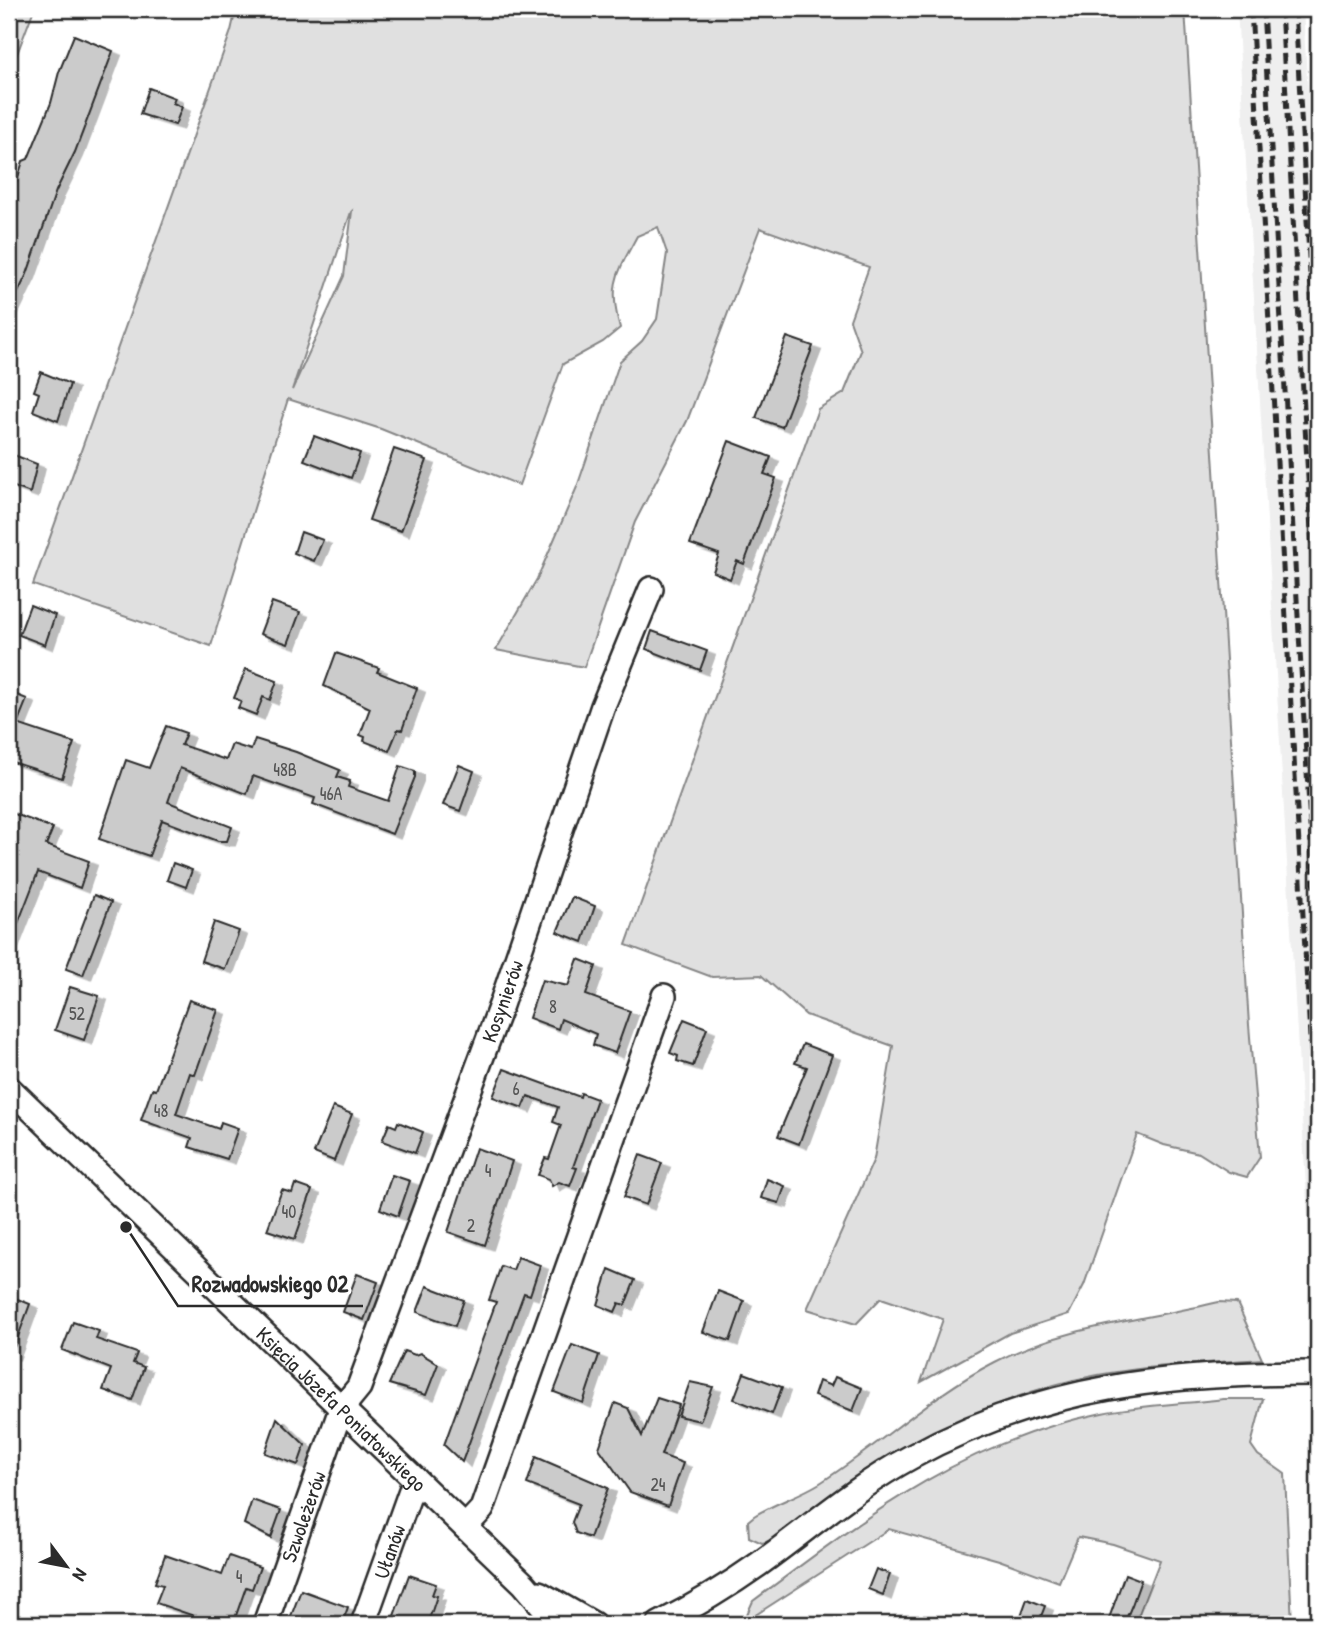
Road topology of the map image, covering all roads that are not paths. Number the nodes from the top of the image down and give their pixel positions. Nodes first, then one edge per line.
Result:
1 (651, 589) dead end
2 (664, 996) dead end
3 (12, 1098) edge
4 (1318, 1373) edge
5 (341, 1409) junction
6 (415, 1479) junction
7 (465, 1527) junction
8 (757, 1566) junction
9 (524, 1584) junction
10 (265, 1624) edge
11 (363, 1624) edge
12 (558, 1624) edge
13 (593, 1624) edge
14 (659, 1624) edge
15 (693, 1624) edge

1 - 5 street, Kosynierów
2 - 7 street
3 - 5 street, Księcia Józefa Poniatowskiego
4 - 8 street
5 - 6 street, Księcia Józefa Poniatowskiego
5 - 10 street, Szwoleżerów
6 - 7 street, Księcia Józefa Poniatowskiego
6 - 11 street, Ułanów
7 - 9 street, Księcia Józefa Poniatowskiego
8 - 14 street
8 - 15 street
9 - 12 street, Księcia Józefa Poniatowskiego
9 - 13 street, Księcia Józefa Poniatowskiego

